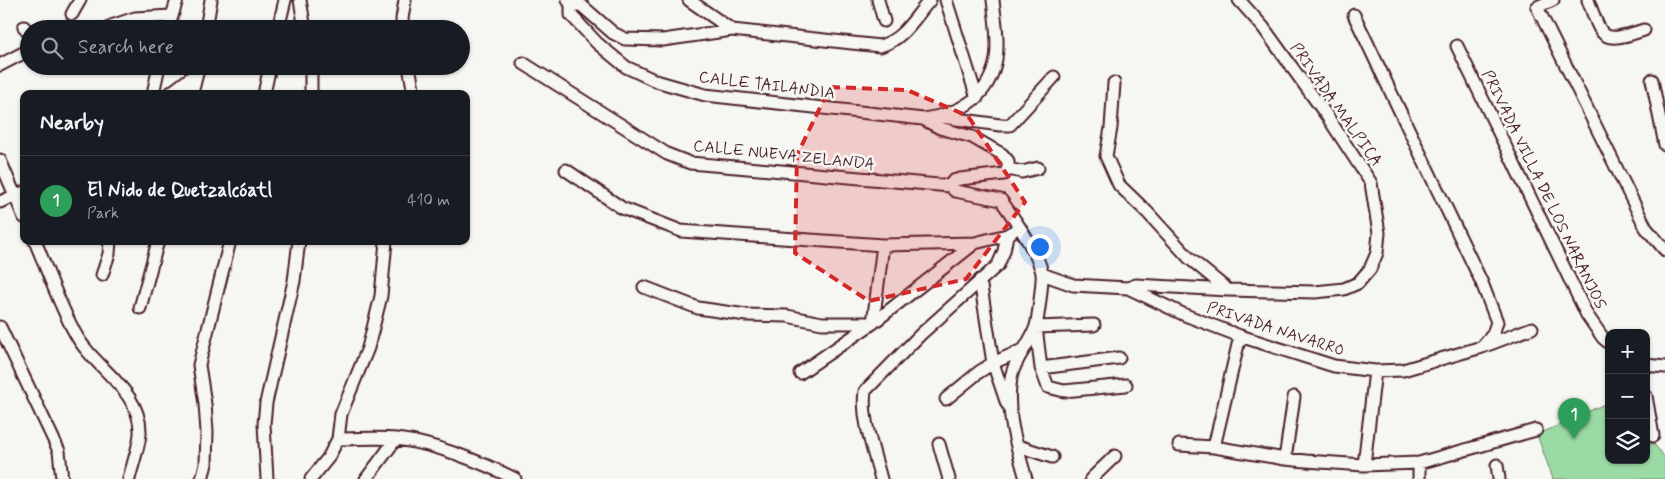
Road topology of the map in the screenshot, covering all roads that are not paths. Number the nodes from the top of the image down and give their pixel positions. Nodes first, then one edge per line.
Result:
1 (80, 0) edge
2 (177, 0) edge
3 (211, 0) edge
4 (285, 0) edge
5 (300, 0) edge
6 (405, 0) edge
7 (689, 0) edge
8 (878, 0) edge
9 (930, 0) edge
10 (946, 0) edge
11 (993, 0) edge
12 (1239, 0) edge
13 (1553, 0) edge
14 (1588, 0) edge
15 (570, 2) edge
16 (72, 14) dead end
17 (1354, 15) dead end
18 (171, 16) junction
19 (129, 20) edge
20 (170, 20) edge
21 (208, 20) edge
22 (280, 20) edge
23 (303, 20) edge
24 (402, 20) edge
25 (884, 21) dead end
26 (732, 30) junction
27 (1644, 30) dead end
28 (1457, 46) dead end
29 (20, 55) edge
30 (523, 63) dead end
31 (0, 65) edge
32 (157, 75) edge
33 (192, 75) edge
34 (196, 75) edge
35 (268, 75) edge
36 (311, 75) edge
37 (411, 75) edge
38 (1054, 77) dead end
39 (1652, 80) dead end
40 (1114, 82) dead end
41 (154, 90) edge
42 (174, 90) edge
43 (190, 90) edge
44 (265, 90) edge
45 (311, 90) edge
46 (413, 90) edge
47 (977, 98) junction
48 (940, 117) junction
49 (923, 119) junction
50 (1665, 145) edge
51 (0, 160) edge
52 (1038, 168) dead end
53 (1008, 169) junction
54 (566, 170) dead end
55 (950, 186) junction
56 (19, 194) edge
57 (0, 202) edge
58 (1020, 227) junction
59 (1007, 235) junction
60 (975, 244) junction
61 (36, 245) edge
62 (110, 245) edge
63 (157, 245) edge
64 (229, 245) edge
65 (298, 245) edge
66 (386, 245) edge
67 (883, 245) junction
68 (1664, 248) edge
69 (1042, 274) junction
70 (102, 275) dead end
71 (980, 280) junction
72 (644, 287) dead end
73 (1128, 288) junction
74 (1228, 290) junction
75 (140, 308) dead end
76 (874, 323) junction
77 (1094, 325) dead end
78 (0, 327) edge
79 (1036, 327) junction
80 (1532, 328) dead end
81 (1240, 336) junction
82 (1605, 340) edge
83 (1482, 347) junction
84 (1022, 350) junction
85 (1119, 358) dead end
86 (994, 362) junction
87 (1650, 365) edge
88 (1665, 367) edge
89 (1041, 368) junction
90 (1375, 372) junction
91 (800, 373) dead end
92 (1126, 385) dead end
93 (1294, 397) dead end
94 (946, 400) dead end
95 (1009, 410) junction
96 (1650, 419) edge
97 (1536, 430) dead end
98 (1653, 436) dead end
99 (338, 439) junction
100 (396, 439) junction
101 (939, 444) dead end
102 (1179, 445) dead end
103 (1018, 446) junction
104 (1214, 447) junction
105 (1115, 456) dead end
106 (1052, 457) dead end
107 (1285, 459) junction
108 (1419, 463) junction
109 (1364, 465) junction
110 (1497, 465) dead end
111 (62, 479) edge
112 (129, 479) edge
113 (202, 479) edge
114 (268, 479) edge
115 (311, 479) edge
116 (366, 479) edge
117 (515, 479) edge
118 (881, 479) edge
119 (948, 479) edge
120 (1026, 479) edge
121 (1091, 479) edge
122 (1419, 479) edge
123 (1499, 479) edge

1 - 16 street
2 - 18 street
3 - 21 street
4 - 22 street
5 - 23 street
6 - 24 street
7 - 26 street
8 - 25 street
9 - 26 street
10 - 47 street
11 - 47 street
12 - 74 street, PRIVADA MALPICA
13 - 68 street
14 - 27 street
15 - 26 street
15 - 49 street, CALLE TAILANDIA
17 - 83 street
18 - 19 street
18 - 20 street
28 - 82 street, PRIVADA VILLA DE LOS NARANJOS
29 - 31 street
30 - 55 street, CALLE NUEVA ZELANDA
32 - 41 street
33 - 42 street
34 - 43 street
35 - 44 street
36 - 45 street
37 - 46 street
38 - 48 street
39 - 50 street
40 - 74 street
47 - 48 street
48 - 49 street, CALLE TAILANDIA
49 - 53 street
51 - 56 street
52 - 53 street
53 - 55 street
54 - 67 street
55 - 58 street
56 - 57 street
58 - 59 street
58 - 69 street
59 - 60 street
59 - 71 street
60 - 67 street
60 - 76 street
61 - 112 street
62 - 70 street
63 - 75 street
64 - 113 street
65 - 114 street
66 - 99 street
67 - 76 street
69 - 73 street, PRIVADA NAVARRO
69 - 79 street
71 - 86 street
71 - 118 street
72 - 76 street
73 - 74 street, PRIVADA MALPICA
73 - 81 street, PRIVADA NAVARRO
76 - 91 street
77 - 79 street
78 - 111 street
79 - 84 street
79 - 89 street
80 - 83 street, PRIVADA NAVARRO
81 - 90 street, PRIVADA NAVARRO
81 - 104 street
83 - 90 street, PRIVADA NAVARRO
84 - 86 street
84 - 95 street
85 - 89 street
86 - 94 street
86 - 95 street
87 - 88 street
89 - 92 street
90 - 109 street
93 - 107 street
95 - 103 street
96 - 98 street
97 - 108 street
99 - 100 street
99 - 115 street
100 - 116 street
100 - 117 street
101 - 119 street
102 - 104 street
103 - 106 street
103 - 120 street
104 - 107 street
105 - 121 street
107 - 109 street
108 - 109 street
108 - 122 street
110 - 123 street

